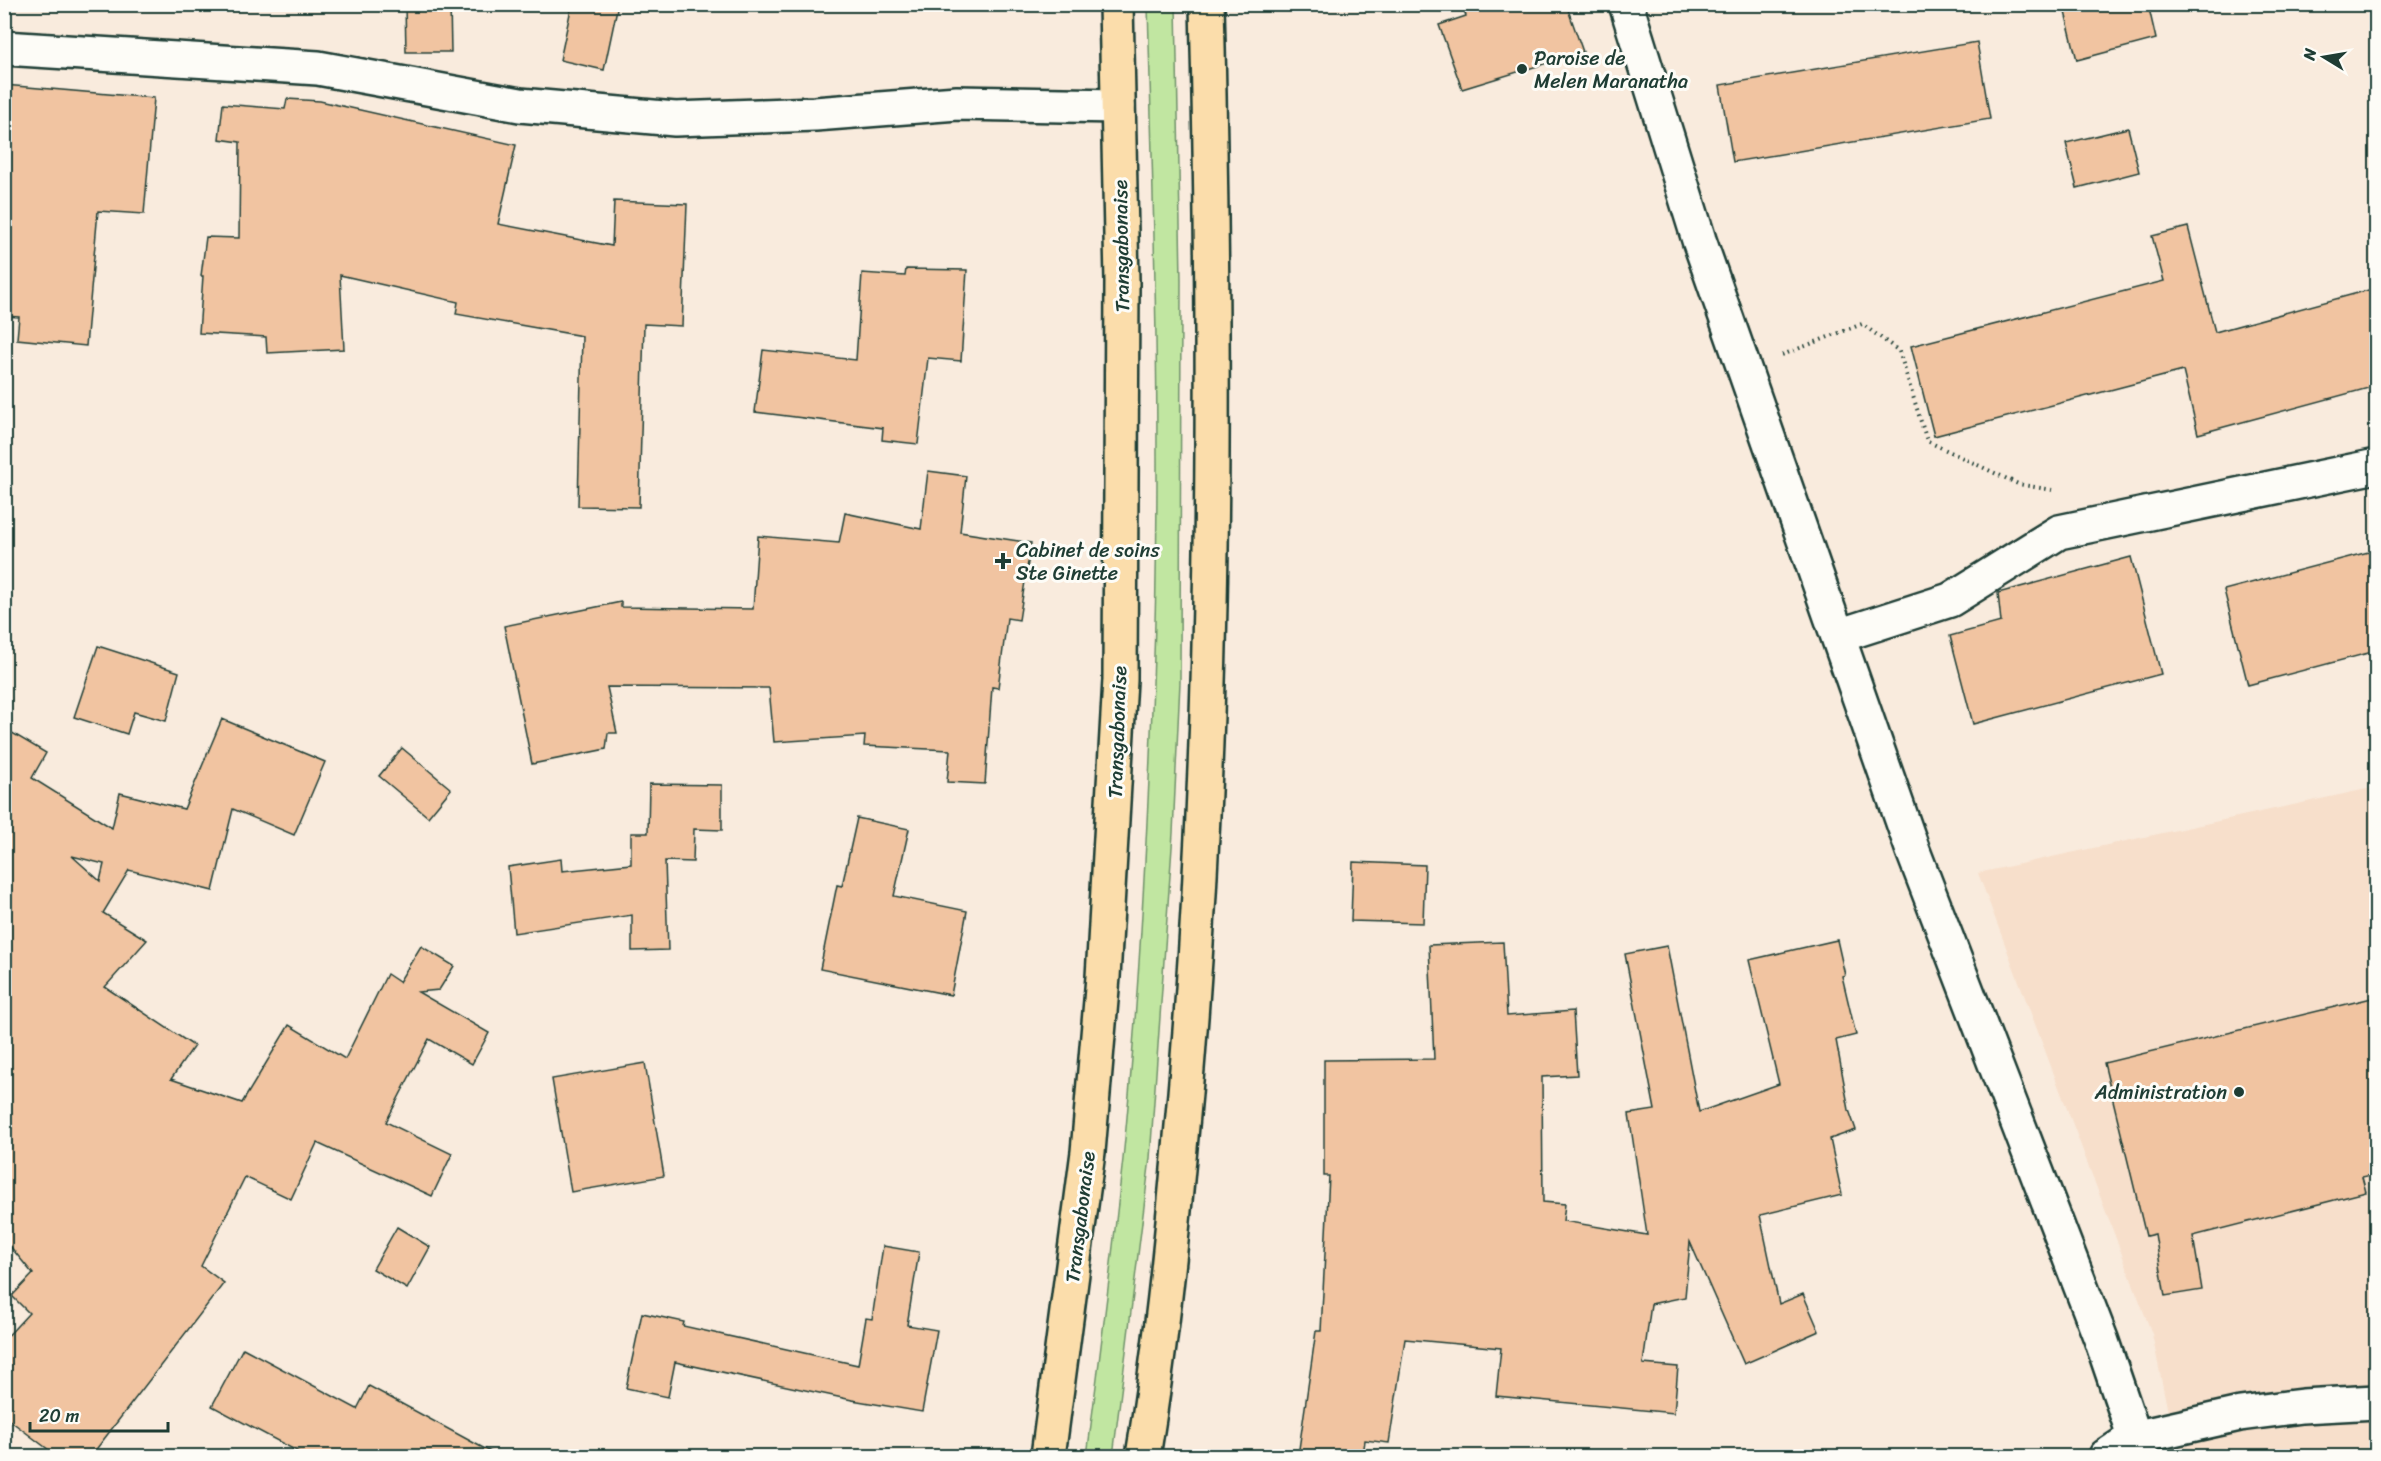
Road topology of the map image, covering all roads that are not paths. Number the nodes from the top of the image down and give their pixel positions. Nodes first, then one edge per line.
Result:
1 (1116, 4) edge
2 (1207, 4) edge
3 (1626, 4) edge
4 (4, 48) edge
5 (1118, 106) junction
6 (2376, 466) edge
7 (1838, 636) junction
8 (2376, 1402) edge
9 (2137, 1447) edge
10 (1048, 1456) edge
11 (1143, 1456) edge
12 (2106, 1456) edge

1 - 5 highway, Transgabonaise
2 - 11 highway
3 - 7 street
4 - 5 street
5 - 10 highway, Transgabonaise
6 - 7 street
7 - 9 street
8 - 9 street
9 - 12 street

